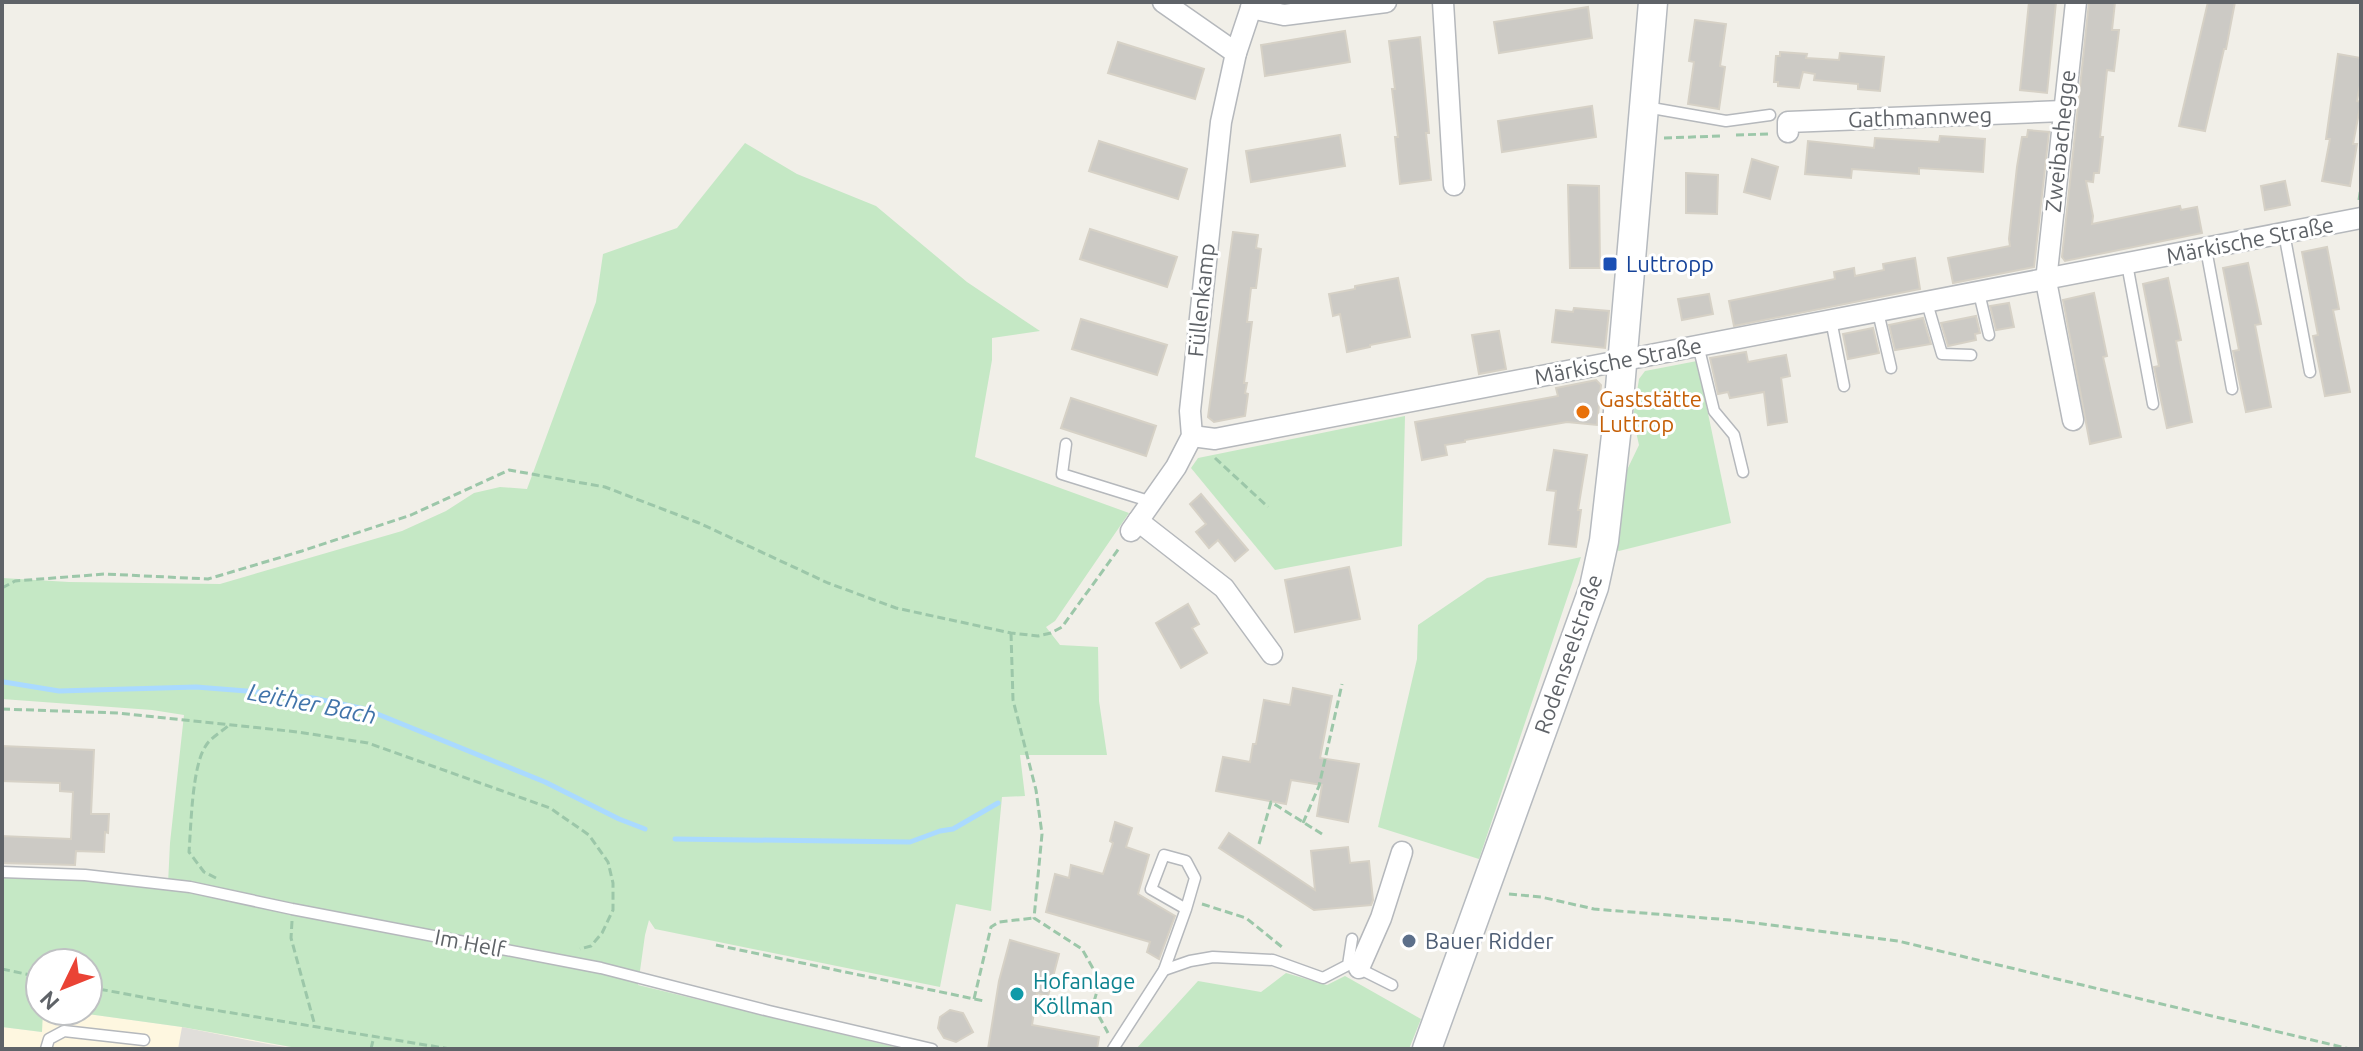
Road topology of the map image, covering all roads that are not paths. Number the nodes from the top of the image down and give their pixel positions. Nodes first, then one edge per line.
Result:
1 (1163, 2) edge
2 (1386, 2) edge
3 (1443, 2) edge
4 (1653, 2) edge
5 (2076, 2) edge
6 (1252, 5) edge
7 (1236, 53) junction
8 (1644, 106) junction
9 (2063, 111) junction
10 (1770, 115) dead end
11 (1788, 132) road end
12 (1454, 185) dead end
13 (2361, 218) edge
14 (2284, 233) junction
15 (2206, 249) junction
16 (2127, 264) junction
17 (2046, 281) junction
18 (1979, 293) junction
19 (1927, 303) junction
20 (1878, 312) junction
21 (1831, 320) junction
22 (1989, 335) dead end
23 (1698, 345) junction
24 (1971, 355) dead end
25 (1622, 360) junction
26 (1891, 368) dead end
27 (2310, 372) dead end
28 (1844, 386) dead end
29 (2232, 389) dead end
30 (2153, 404) dead end
31 (2073, 420) dead end
32 (1192, 436) junction
33 (1066, 444) dead end
34 (1743, 472) dead end
35 (1152, 502) junction
36 (1272, 654) dead end
37 (1402, 852) dead end
38 (2, 872) edge
39 (1188, 905) junction
40 (1352, 939) dead end
41 (1354, 966) junction
42 (1164, 970) junction
43 (1392, 985) dead end
44 (144, 1040) dead end
45 (1111, 1044) edge
46 (46, 1049) edge
47 (932, 1049) edge
48 (1427, 1049) edge

1 - 7 street
2 - 6 street
3 - 12 street
4 - 8 main road, Rodenseelstraße
5 - 9 street, Zweibachegge
6 - 7 street, Füllenkamp
7 - 32 street, Füllenkamp
8 - 10 lane
8 - 25 main road, Rodenseelstraße
9 - 11 street, Gathmannweg
9 - 17 street, Zweibachegge
13 - 14 street, Märkische Straße
14 - 15 street, Märkische Straße
14 - 27 lane
15 - 16 street, Märkische Straße
15 - 29 lane
16 - 17 street, Märkische Straße
16 - 30 lane
17 - 18 street, Märkische Straße
17 - 31 street
18 - 19 street, Märkische Straße
18 - 22 lane
19 - 20 street, Märkische Straße
19 - 24 lane
20 - 21 street, Märkische Straße
20 - 26 lane
21 - 23 street, Märkische Straße
21 - 28 lane
23 - 25 street, Märkische Straße
23 - 34 lane
25 - 32 street, Märkische Straße
25 - 48 main road, Rodenseelstraße
32 - 35 street, Füllenkamp
33 - 35 lane
35 - 36 street, Füllenkamp
37 - 41 street
38 - 47 lane, Im Helf
39 - 39 lane
39 - 42 lane
40 - 41 lane
41 - 42 lane
41 - 43 lane
42 - 45 lane
44 - 46 lane

